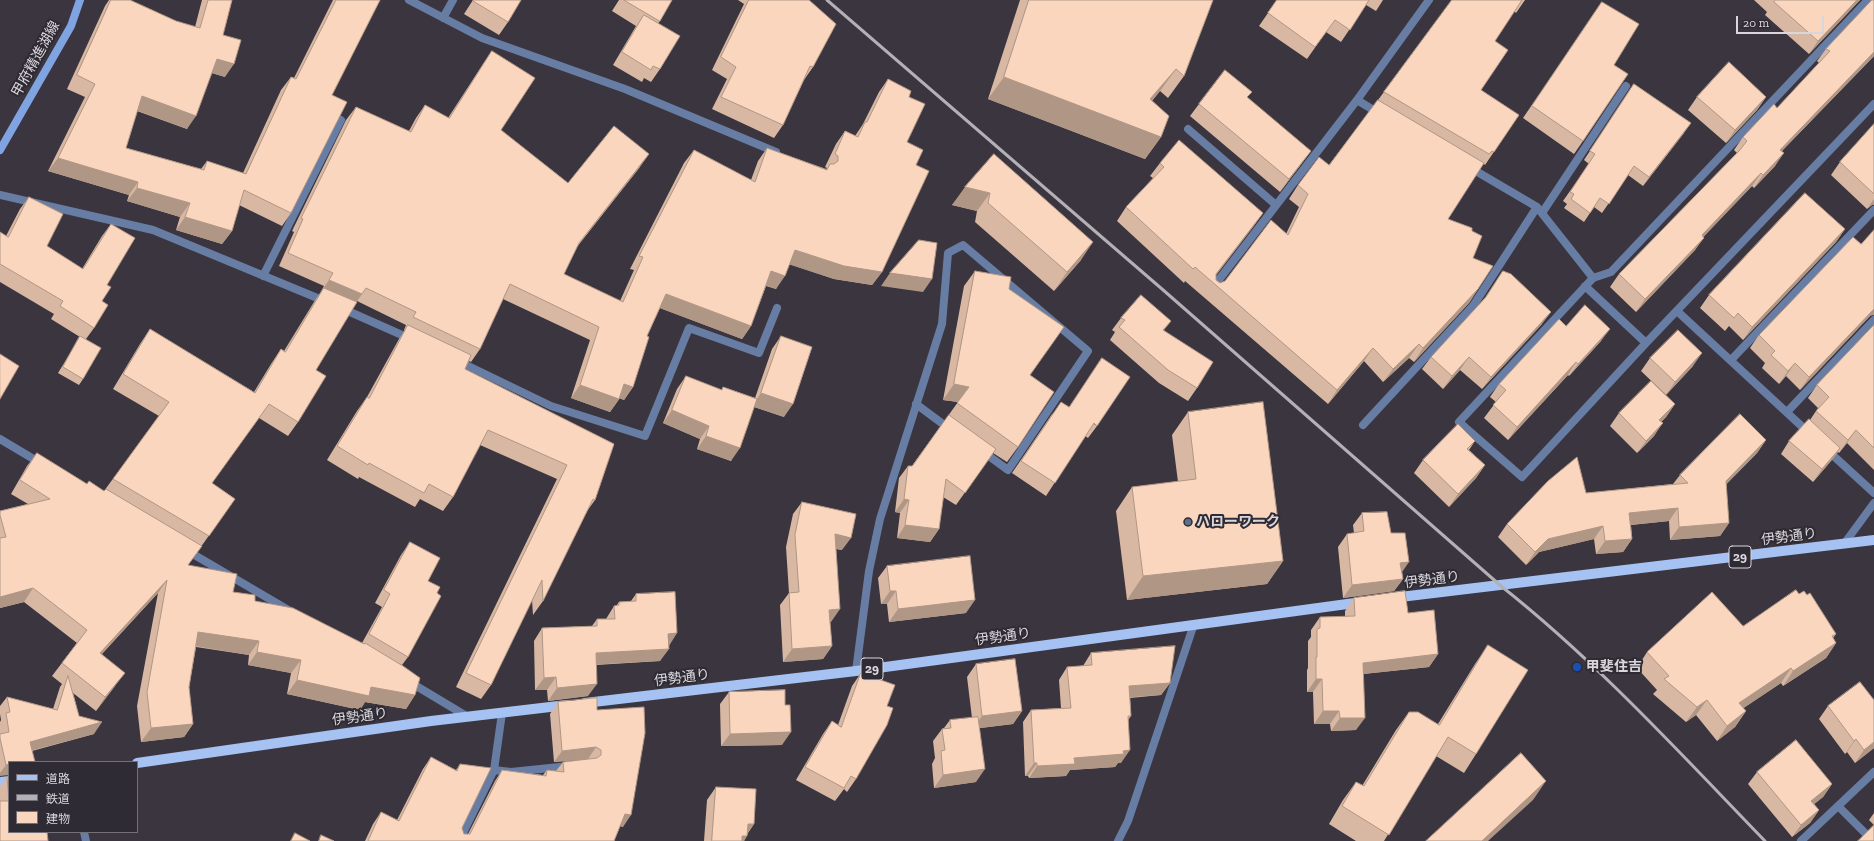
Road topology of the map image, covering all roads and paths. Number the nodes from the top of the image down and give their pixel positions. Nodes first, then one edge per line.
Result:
1 (80, 0) edge
2 (409, 0) edge
3 (453, 0) edge
4 (1429, 0) edge
5 (1868, 0) edge
6 (443, 18) junction
7 (1626, 86) edge
8 (1357, 100) junction
9 (1874, 104) edge
10 (341, 120) edge
11 (1390, 120) edge
12 (1188, 129) dead end
13 (0, 150) edge
14 (787, 156) edge
15 (1464, 164) edge
16 (0, 195) edge
17 (1276, 205) junction
18 (1539, 210) junction
19 (1874, 210) edge
20 (263, 276) junction
21 (1593, 278) junction
22 (1585, 286) junction
23 (1211, 291) edge
24 (777, 308) dead end
25 (1677, 311) junction
26 (1874, 320) edge
27 (416, 342) edge
28 (1646, 343) junction
29 (452, 358) edge
30 (1732, 360) junction
31 (916, 404) junction
32 (1787, 412) junction
33 (1363, 425) dead end
34 (959, 435) edge
35 (0, 439) edge
36 (977, 448) edge
37 (48, 467) edge
38 (1874, 493) edge
39 (1874, 502) edge
40 (1874, 540) edge
41 (176, 544) edge
42 (1844, 544) junction
43 (298, 616) edge
44 (1194, 624) junction
45 (856, 672) junction
46 (400, 676) edge
47 (502, 713) junction
48 (468, 717) junction
49 (138, 763) edge
50 (580, 765) edge
51 (494, 770) junction
52 (1874, 772) edge
53 (1838, 806) junction
54 (459, 841) edge
55 (1118, 841) edge
56 (1801, 841) edge
57 (1872, 841) edge

1 - 13 main road, 甲府精進湖線
2 - 6 street
3 - 6 street
4 - 8 street
5 - 21 street
6 - 14 street
7 - 18 street
8 - 11 street
8 - 17 street
9 - 25 street
10 - 20 street
12 - 17 street
15 - 18 street
16 - 20 street
17 - 23 street
18 - 21 street
18 - 33 street
19 - 30 street
20 - 27 street
21 - 22 street
22 - 28 street
22 - 28 street
24 - 29 street
25 - 28 street
25 - 30 street
26 - 32 street
30 - 32 street
31 - 34 street
31 - 36 street
31 - 45 street
32 - 38 street
35 - 37 street
39 - 42 street
40 - 42 main road, 伊勢通り / 29
41 - 43 street
42 - 44 main road, 伊勢通り / 29
44 - 45 main road, 伊勢通り / 29
44 - 55 street
45 - 47 main road, 伊勢通り / 29
46 - 48 street
47 - 48 main road, 伊勢通り / 29
47 - 51 street
48 - 49 main road, 伊勢通り / 29
50 - 51 street
51 - 54 street
52 - 53 street
53 - 56 street
53 - 57 street

